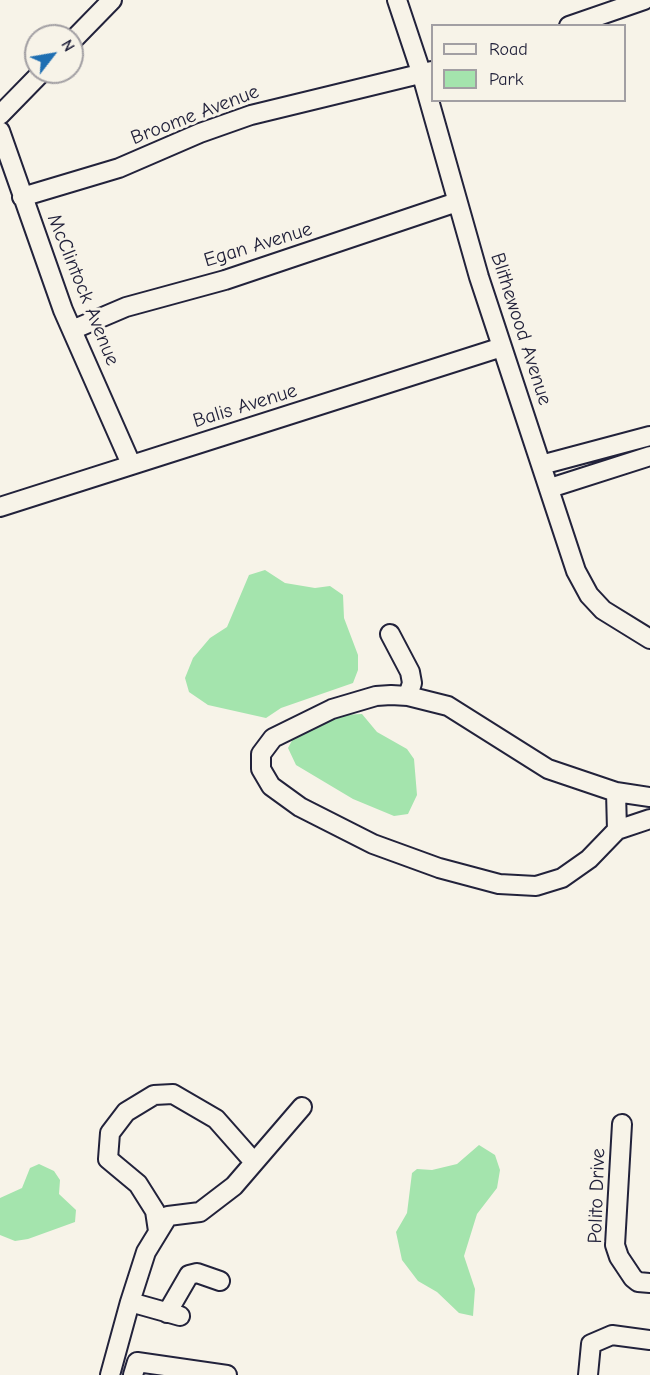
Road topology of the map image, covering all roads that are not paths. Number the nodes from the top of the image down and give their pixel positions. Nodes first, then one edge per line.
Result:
1 (112, 0) edge
2 (397, 0) edge
3 (644, 0) edge
4 (575, 24) edge
5 (84, 29) edge
6 (427, 72) edge
7 (30, 84) edge
8 (431, 89) edge
9 (434, 102) edge
10 (0, 115) edge
11 (0, 131) edge
12 (22, 197) junction
13 (457, 202) junction
14 (72, 330) junction
15 (502, 347) junction
16 (650, 436) edge
17 (650, 456) edge
18 (131, 464) junction
19 (541, 465) junction
20 (550, 488) junction
21 (0, 507) edge
22 (390, 634) dead end
23 (650, 639) edge
24 (408, 696) junction
25 (616, 792) junction
26 (650, 797) edge
27 (650, 819) edge
28 (617, 830) junction
29 (302, 1107) dead end
30 (622, 1124) dead end
31 (254, 1162) junction
32 (158, 1231) junction
33 (220, 1281) dead end
34 (650, 1283) edge
35 (130, 1302) junction
36 (650, 1340) edge
37 (110, 1375) edge
38 (133, 1375) edge
39 (227, 1375) edge
40 (588, 1375) edge

1 - 5 street
2 - 6 street, Blithewood Avenue
3 - 4 street
6 - 8 street, Blithewood Avenue
6 - 12 street, Broome Avenue
7 - 10 street
9 - 13 street, Blithewood Avenue
11 - 12 street, McClintock Avenue
12 - 14 street, McClintock Avenue
13 - 14 street, Egan Avenue
13 - 15 street, Blithewood Avenue
14 - 18 street, McClintock Avenue
15 - 18 street, Balis Avenue
15 - 19 street, Blithewood Avenue
16 - 19 street
17 - 20 street
18 - 21 street, Balis Avenue
19 - 20 street, Blithewood Avenue
20 - 23 street, Blithewood Avenue
22 - 24 street
24 - 25 street
24 - 28 street
25 - 26 street
25 - 28 street
27 - 28 street
29 - 31 street
30 - 34 street, Polito Drive
31 - 32 street
31 - 32 street
32 - 35 street
33 - 35 street
35 - 37 street
36 - 40 street
38 - 39 street

